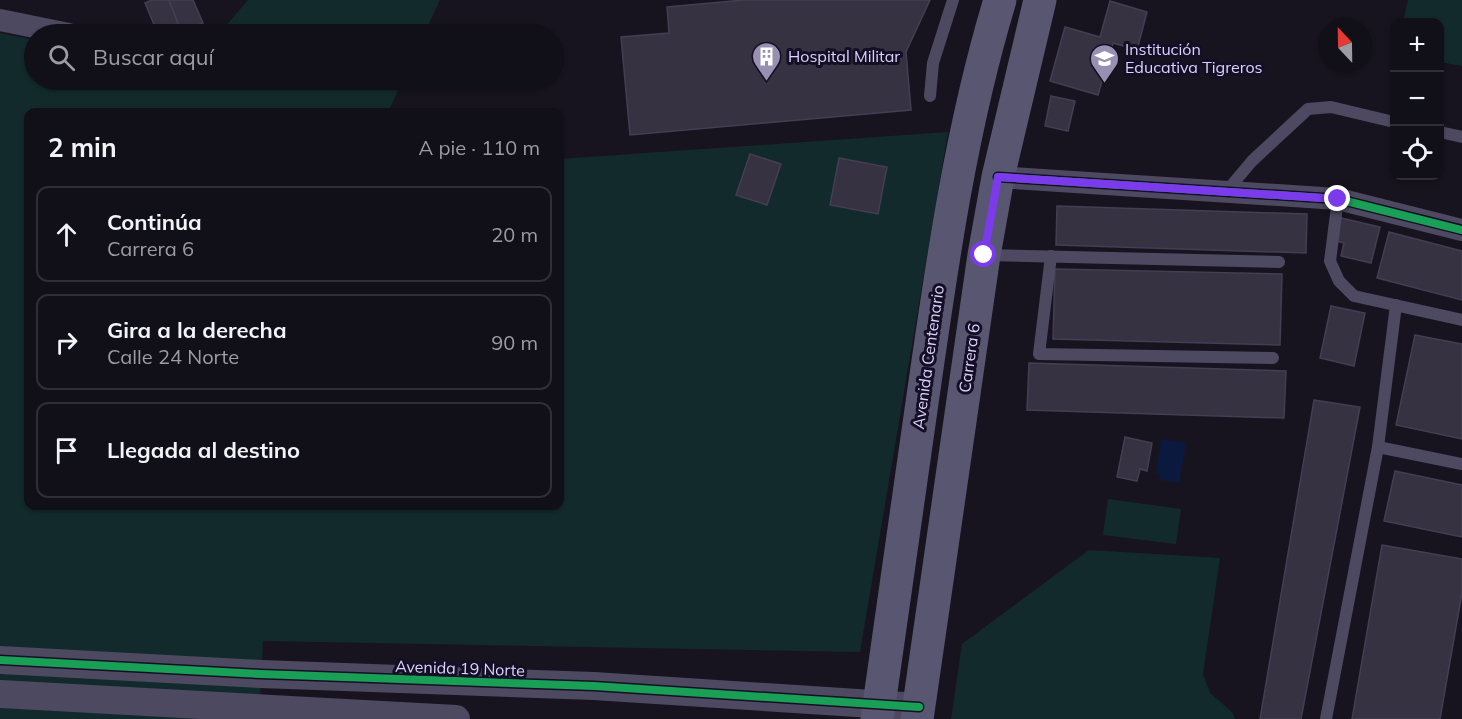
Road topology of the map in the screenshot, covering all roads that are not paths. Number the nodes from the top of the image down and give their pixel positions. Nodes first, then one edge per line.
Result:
1 (953, 0) edge
2 (1000, 0) edge
3 (1040, 0) edge
4 (0, 20) edge
5 (24, 25) edge
6 (930, 96) dead end
7 (1390, 121) edge
8 (1444, 133) edge
9 (1462, 137) edge
10 (998, 177) junction
11 (1226, 192) junction
12 (1338, 199) junction
13 (1462, 230) edge
14 (984, 255) junction
15 (1051, 256) junction
16 (1279, 262) dead end
17 (1396, 305) junction
18 (1462, 320) edge
19 (1273, 358) dead end
20 (1378, 447) junction
21 (1462, 465) edge
22 (0, 660) edge
23 (0, 694) edge
24 (878, 711) edge
25 (918, 713) edge
26 (456, 719) edge
27 (1326, 719) edge

1 - 6 lane
2 - 24 main road, Avenida Centenario
3 - 10 main road, Carrera 6
4 - 5 street
7 - 11 lane
8 - 9 lane
10 - 11 street
10 - 14 main road, Carrera 6
11 - 12 street
12 - 13 street
12 - 17 lane
14 - 15 lane
14 - 25 main road, Carrera 6
15 - 16 lane
15 - 19 lane
17 - 18 lane
17 - 20 lane
20 - 21 lane
20 - 27 lane
22 - 24 street, Avenida 19 Norte
23 - 26 street
24 - 25 street, Avenida 19 Norte

